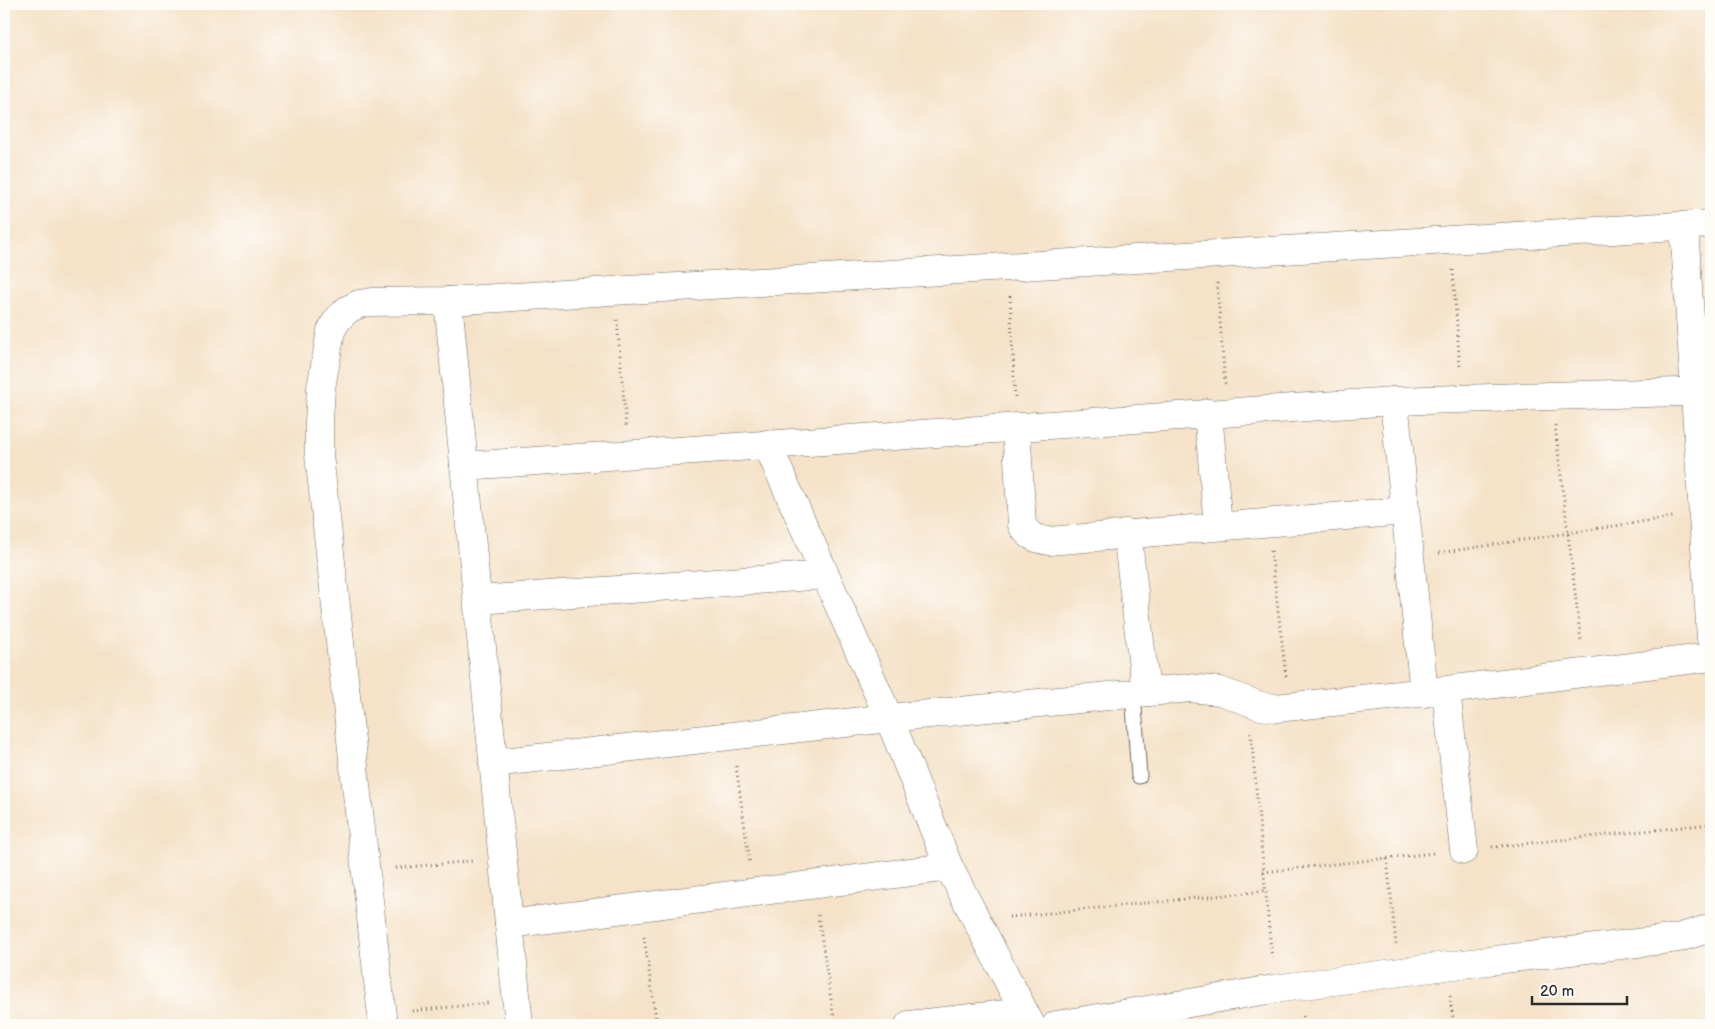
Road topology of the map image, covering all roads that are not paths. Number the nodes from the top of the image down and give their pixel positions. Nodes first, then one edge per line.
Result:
1 (1711, 224) edge
2 (1684, 226) junction
3 (448, 302) junction
4 (1703, 391) edge
5 (1394, 402) junction
6 (1217, 413) junction
7 (1016, 427) junction
8 (767, 444) junction
9 (464, 466) junction
10 (1405, 511) junction
11 (1218, 526) junction
12 (1127, 533) junction
13 (825, 575) junction
14 (478, 600) junction
15 (1711, 638) edge
16 (1711, 657) edge
17 (1435, 692) junction
18 (1140, 693) junction
19 (889, 718) junction
20 (494, 763) junction
21 (1139, 776) dead end
22 (1464, 850) dead end
23 (949, 866) junction
24 (509, 924) junction
25 (1711, 928) edge
26 (518, 1012) edge
27 (1027, 1018) edge
28 (382, 1020) edge
29 (909, 1025) edge
30 (1056, 1025) edge

1 - 2 street
2 - 3 street
2 - 4 street
3 - 9 street
3 - 28 street
4 - 5 street
4 - 15 street
5 - 6 street
5 - 10 street
6 - 7 street
6 - 11 street
7 - 8 street
7 - 12 street
8 - 9 street
8 - 13 street
9 - 14 street
10 - 11 street
10 - 17 street
11 - 12 street
12 - 18 street
13 - 14 street
13 - 19 street
14 - 20 street
16 - 17 street
17 - 18 street
17 - 22 street
18 - 19 street
18 - 21 lane
19 - 20 street
19 - 23 street
20 - 24 street
23 - 24 street
23 - 27 street
24 - 26 street
25 - 30 street
27 - 29 street

